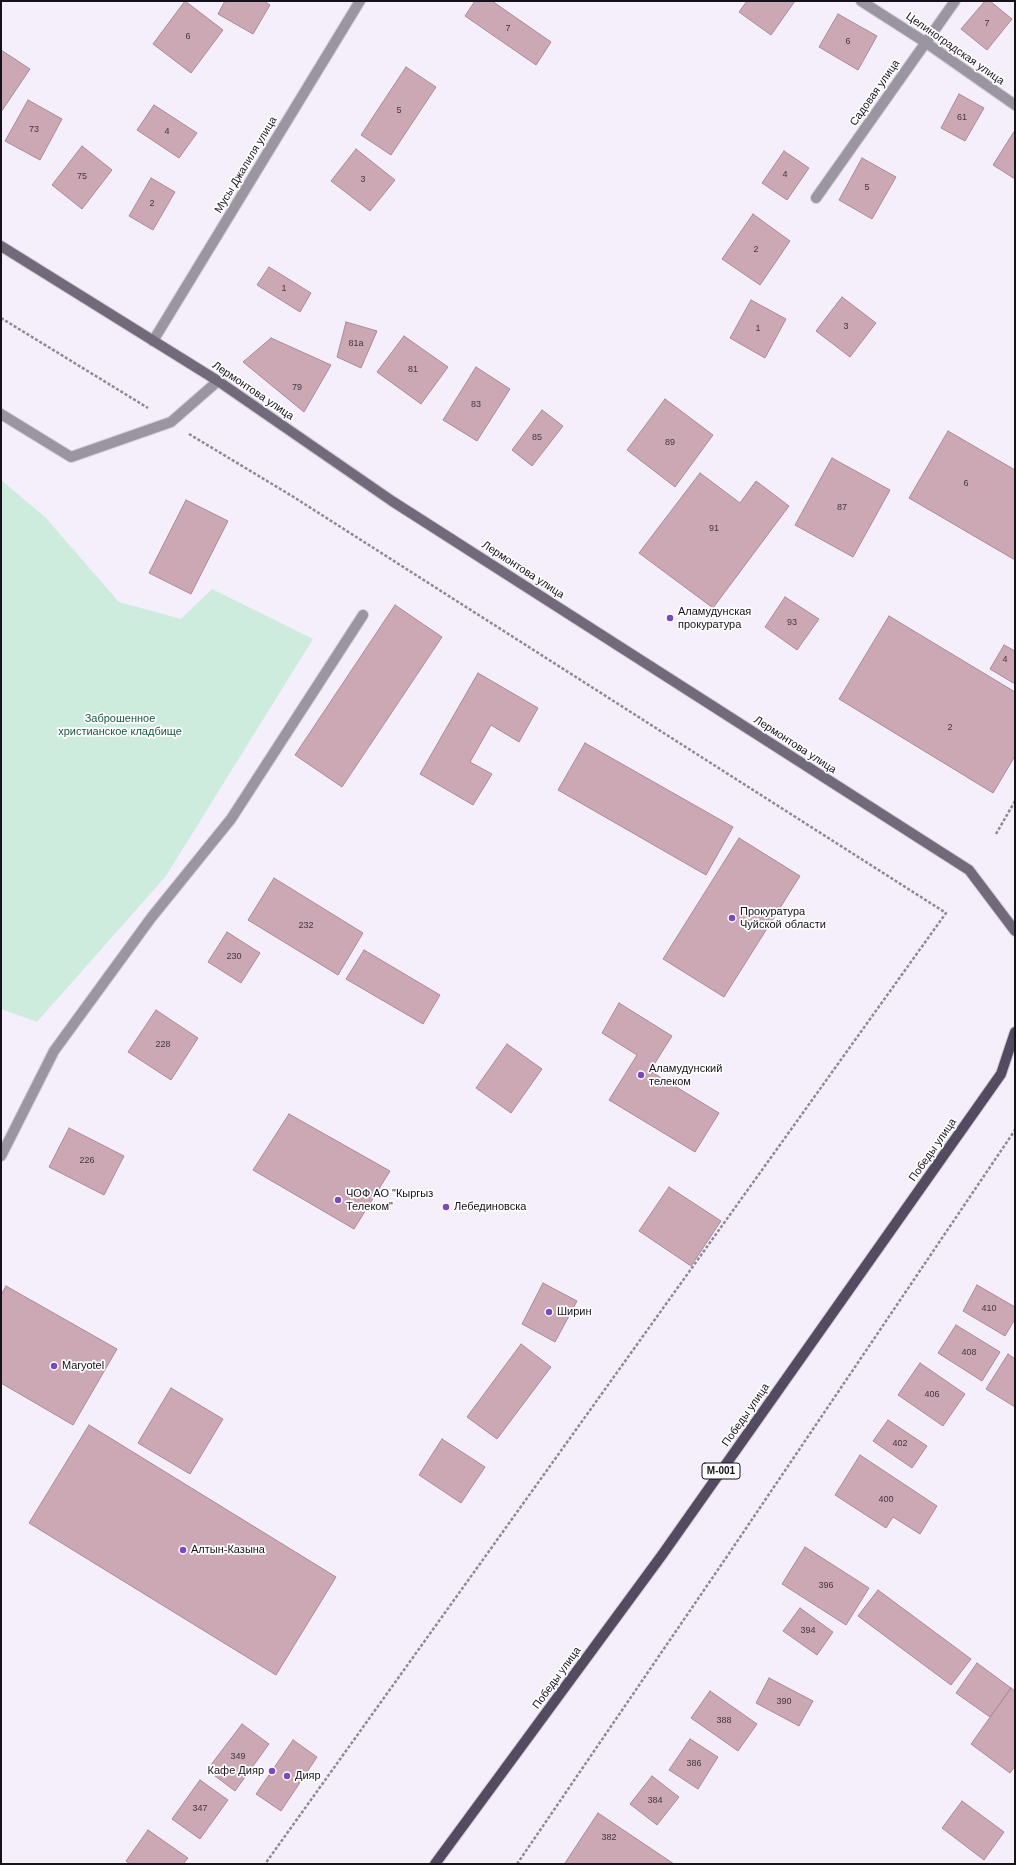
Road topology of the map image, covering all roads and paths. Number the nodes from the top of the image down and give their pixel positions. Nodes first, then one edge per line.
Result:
1 (360, 1) edge
2 (861, 1) edge
3 (955, 1) edge
4 (925, 42) junction
5 (1015, 105) edge
6 (816, 198) dead end
7 (1, 246) edge
8 (1, 318) edge
9 (153, 340) junction
10 (218, 381) junction
11 (1, 414) edge
12 (171, 422) junction
13 (363, 615) dead end
14 (1015, 801) edge
15 (996, 834) dead end
16 (1015, 931) edge
17 (1015, 1032) edge
18 (1015, 1130) edge
19 (1, 1156) edge
20 (265, 1864) edge
21 (435, 1864) edge
22 (517, 1864) edge

1 - 9 street, Мусы Джалиля улица
2 - 4 street, Целиноградская улица
3 - 4 street, Садовая улица
4 - 5 street, Целиноградская улица
4 - 6 street, Садовая улица
7 - 9 main road, Лермонтова улица
8 - 12 path
9 - 10 main road, Лермонтова улица
10 - 12 street
10 - 16 main road, Лермонтова улица
11 - 12 street
12 - 20 path
13 - 19 street
14 - 15 path
17 - 21 main road, Победы улица / М-001
18 - 22 path

